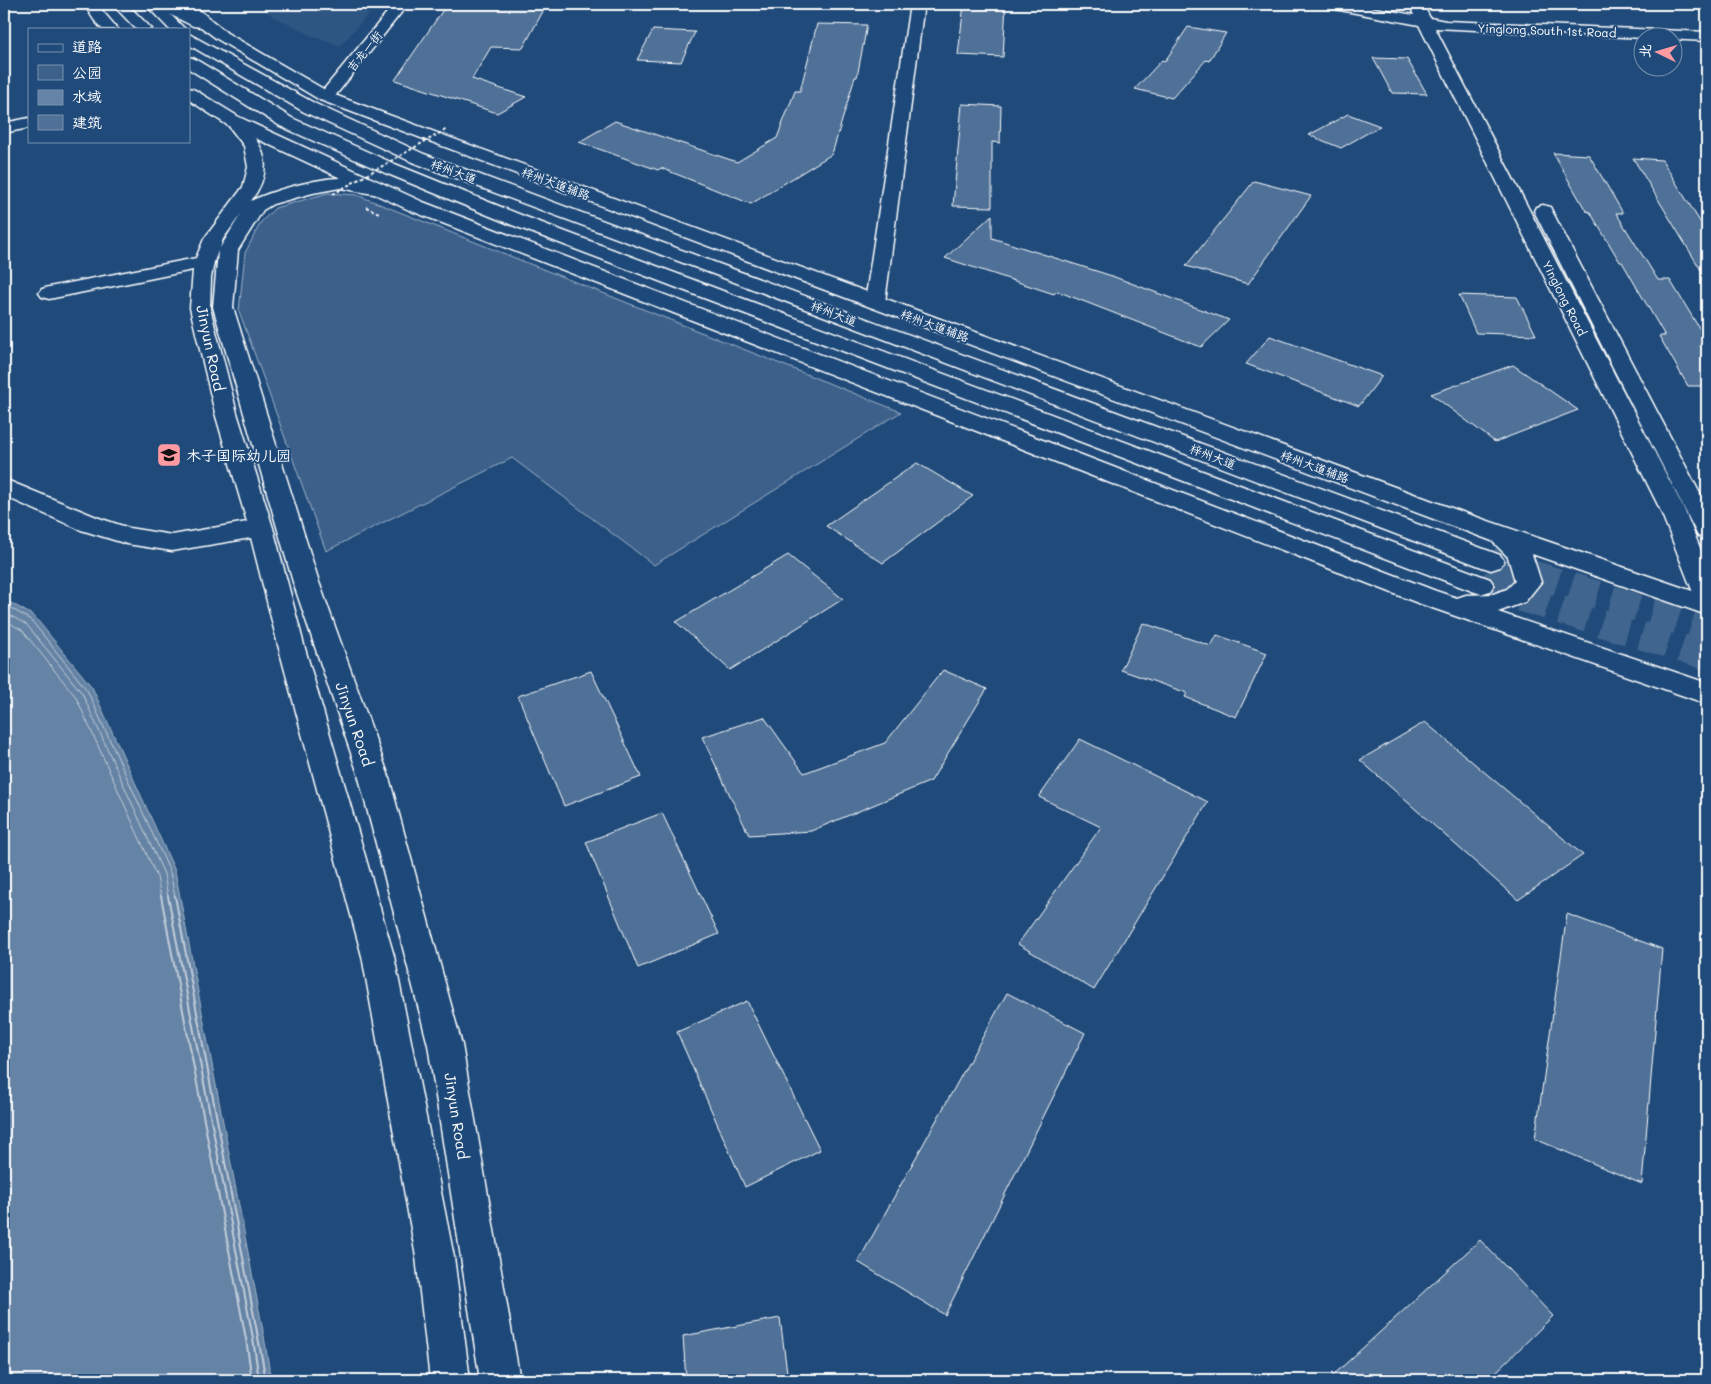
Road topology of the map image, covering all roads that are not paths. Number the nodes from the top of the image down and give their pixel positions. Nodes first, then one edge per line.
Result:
1 (91, 4) edge
2 (119, 4) edge
3 (152, 4) edge
4 (160, 4) edge
5 (183, 4) edge
6 (401, 4) edge
7 (917, 4) edge
8 (1329, 4) edge
9 (1362, 4) edge
10 (1431, 14) edge
11 (110, 28) edge
12 (144, 28) edge
13 (177, 28) edge
14 (1707, 30) edge
15 (1707, 36) edge
16 (228, 39) junction
17 (190, 40) edge
18 (190, 63) edge
19 (190, 94) edge
20 (326, 97) junction
21 (233, 121) junction
22 (28, 123) edge
23 (1497, 123) dead end
24 (4, 128) edge
25 (448, 136) junction
26 (1533, 193) dead end
27 (374, 203) junction
28 (434, 213) junction
29 (591, 222) junction
30 (204, 262) junction
31 (49, 293) dead end
32 (875, 302) junction
33 (796, 327) junction
34 (4, 487) edge
35 (261, 528) junction
36 (1707, 530) edge
37 (1502, 536) junction
38 (1491, 561) tunnel mouth
39 (1482, 585) tunnel mouth
40 (1707, 595) edge
41 (1450, 604) junction
42 (1707, 606) edge
43 (1707, 694) edge
44 (450, 1380) edge
45 (500, 1380) edge

1 - 11 main road
2 - 12 main road
3 - 13 main road
4 - 16 main road
5 - 16 main road, 梓州大道辅路
6 - 20 main road, 吉龙一街
7 - 32 main road
8 - 10 main road
9 - 10 main road
10 - 14 main road, Yinglong South 1st Road
10 - 15 main road, Yinglong South 1st Road
10 - 23 main road
10 - 40 main road, Yinglong Road
16 - 20 main road, 梓州大道辅路
17 - 29 main road, 梓州大道
18 - 33 main road, 梓州大道
19 - 21 main road
20 - 25 main road, 梓州大道辅路
21 - 27 main road
21 - 30 main road, Jinyun Road
22 - 24 main road
25 - 29 main road
25 - 32 main road, 梓州大道辅路
26 - 36 main road, Yinglong Road
27 - 28 main road
27 - 45 main road, Jinyun Road
28 - 33 main road
28 - 41 main road
29 - 38 main road, 梓州大道
30 - 31 main road
30 - 35 main road, Jinyun Road
32 - 37 main road, 梓州大道辅路
33 - 39 main road, 梓州大道
34 - 35 main road
35 - 44 main road, Jinyun Road
37 - 41 main road
37 - 42 main road, 梓州大道辅路
41 - 43 main road

